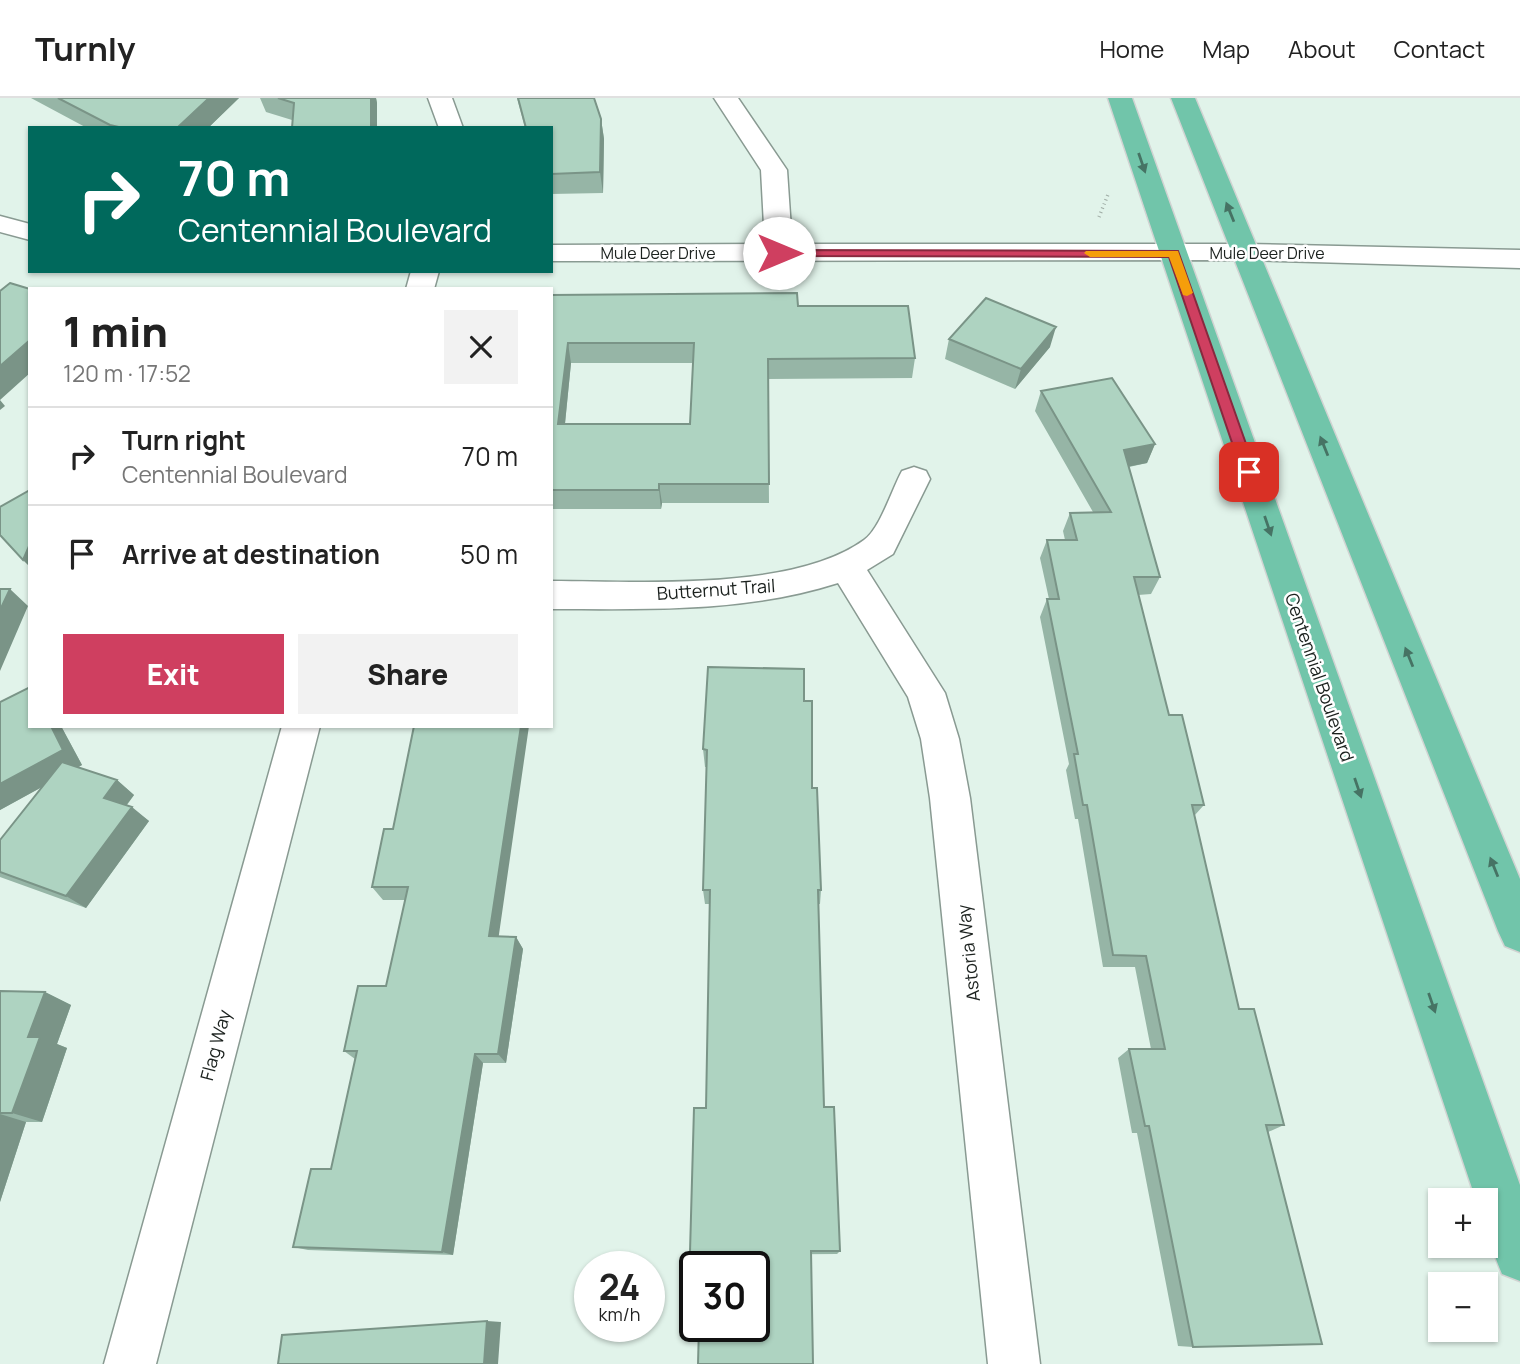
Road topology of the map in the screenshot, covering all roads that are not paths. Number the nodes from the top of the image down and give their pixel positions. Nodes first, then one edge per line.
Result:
1 (440, 98) edge
2 (726, 98) edge
3 (1120, 98) edge
4 (1183, 98) edge
5 (450, 126) edge
6 (1246, 252) junction
7 (553, 253) edge
8 (779, 253) junction
9 (1174, 253) junction
10 (1520, 259) edge
11 (914, 479) dead end
12 (846, 566) junction
13 (553, 594) edge
14 (300, 728) edge
15 (1520, 931) edge
16 (1520, 1256) edge
17 (130, 1364) edge
18 (1014, 1364) edge

1 - 5 street
2 - 8 street
3 -> 9 main road, Centennial Boulevard
6 -> 4 main road
6 - 9 street, Mule Deer Drive
6 - 10 street, Mule Deer Drive
15 -> 6 main road
7 - 8 street, Mule Deer Drive
8 - 9 street, Mule Deer Drive
9 -> 16 main road, Centennial Boulevard
11 - 12 street, Butternut Trail
12 - 13 street, Butternut Trail
12 - 18 street, Astoria Way
14 - 17 street, Flag Way

